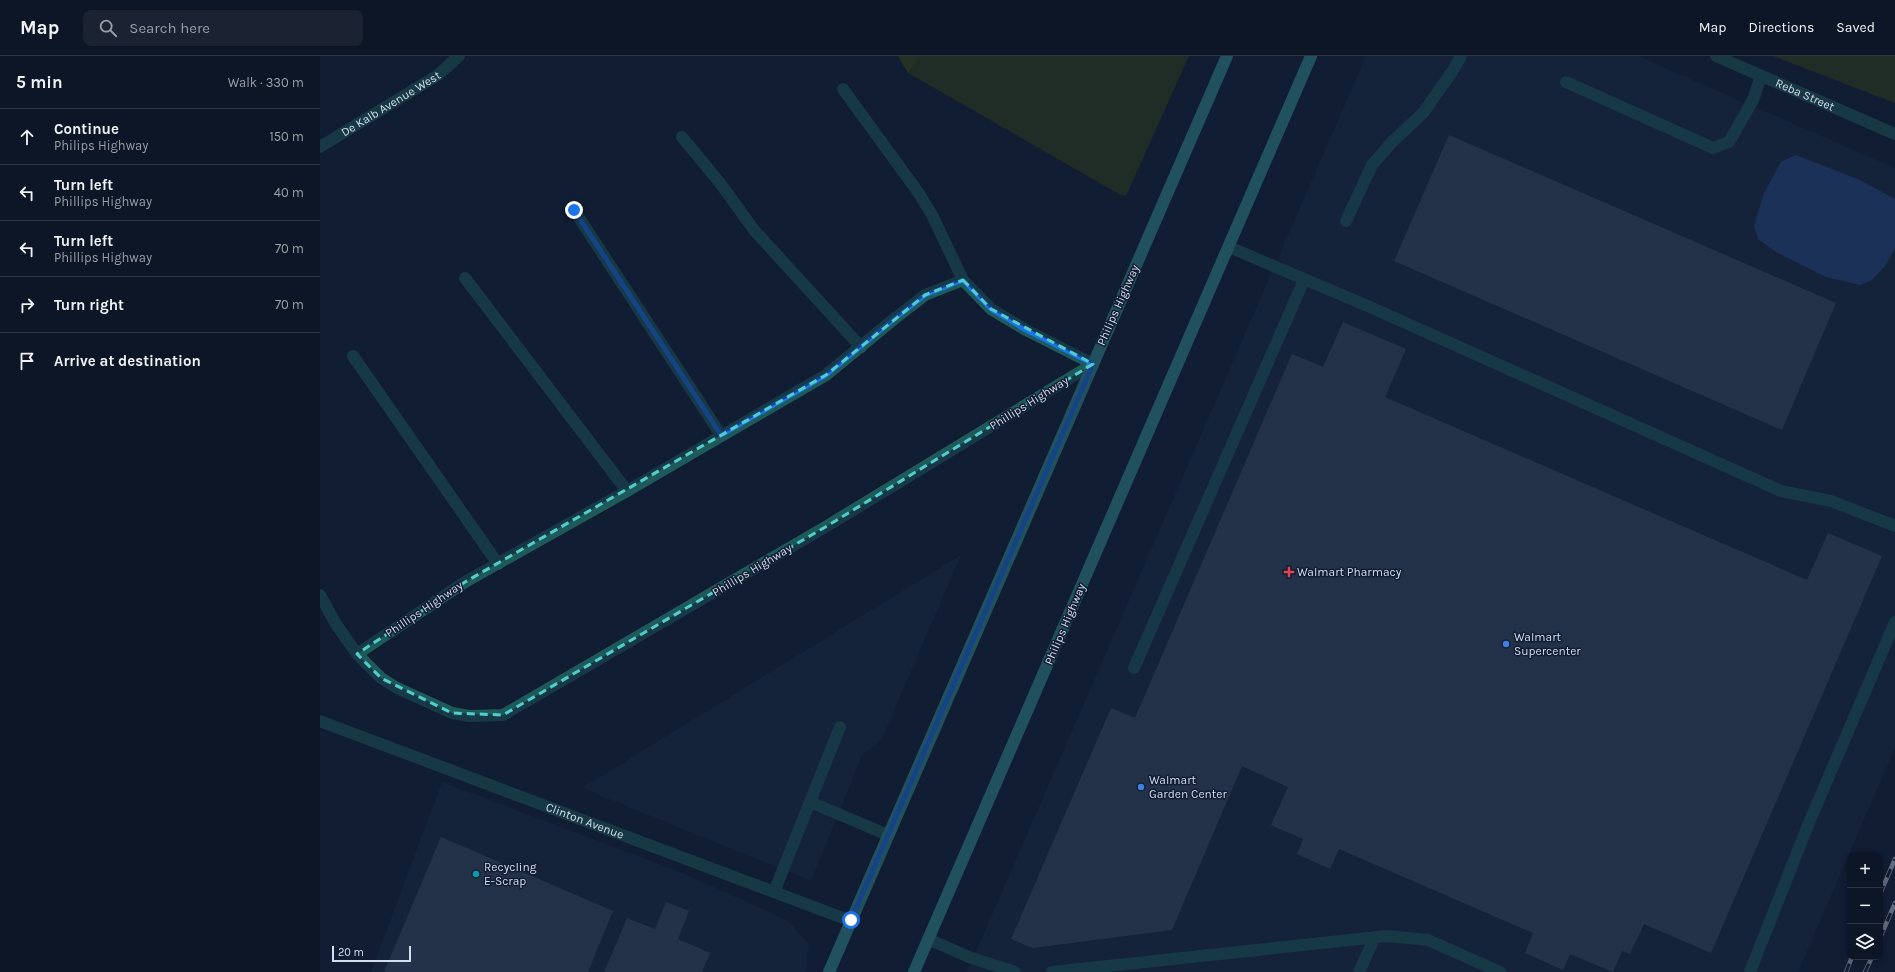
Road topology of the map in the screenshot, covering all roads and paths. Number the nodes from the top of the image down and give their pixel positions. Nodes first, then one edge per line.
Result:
1 (459, 56) edge
2 (1227, 56) edge
3 (1312, 56) edge
4 (1461, 56) edge
5 (1716, 56) edge
6 (1761, 76) junction
7 (1566, 82) dead end
8 (843, 89) dead end
9 (1895, 134) edge
10 (682, 137) dead end
11 (320, 147) edge
12 (574, 210) dead end
13 (1346, 222) dead end
14 (1228, 247) junction
15 (465, 278) dead end
16 (963, 280) junction
17 (1304, 280) junction
18 (861, 346) junction
19 (353, 356) dead end
20 (1093, 364) junction
21 (721, 435) junction
22 (627, 491) junction
23 (1895, 526) edge
24 (498, 564) junction
25 (320, 595) edge
26 (1895, 622) edge
27 (357, 654) junction
28 (1134, 668) dead end
29 (320, 721) edge
30 (840, 727) dead end
31 (810, 802) junction
32 (888, 835) junction
33 (774, 892) junction
34 (851, 920) junction
35 (1375, 937) junction
36 (928, 939) junction
37 (1135, 968) edge
38 (828, 972) edge
39 (914, 972) edge
40 (1015, 972) edge
41 (1052, 972) edge
42 (1359, 972) edge
43 (1500, 972) edge
44 (1750, 972) edge

1 - 11 street, De Kalb Avenue West
2 - 20 main road, Philips Highway
3 - 14 main road, Philips Highway
4 - 13 street
5 - 6 street, Reba Street
6 - 7 street
6 - 9 street, Reba Street
8 - 16 street
10 - 18 street
12 - 21 street
14 - 17 street
14 - 36 main road, Philips Highway
15 - 22 street
16 - 18 street, Phillips Highway
16 - 20 street
17 - 23 street
17 - 28 street
18 - 21 street, Phillips Highway
19 - 24 street
20 - 27 street, Phillips Highway
20 - 32 main road, Philips Highway
21 - 22 street, Phillips Highway
22 - 24 street, Phillips Highway
24 - 27 street, Phillips Highway
25 - 27 street
26 - 44 street
29 - 33 street, Clinton Avenue
30 - 31 street
31 - 32 street
31 - 33 street
32 - 34 main road, Philips Highway
33 - 34 street, Clinton Avenue
34 - 38 main road, Philips Highway
35 - 37 street
35 - 42 street
35 - 43 street
36 - 39 main road, Philips Highway
36 - 40 street
37 - 41 street

